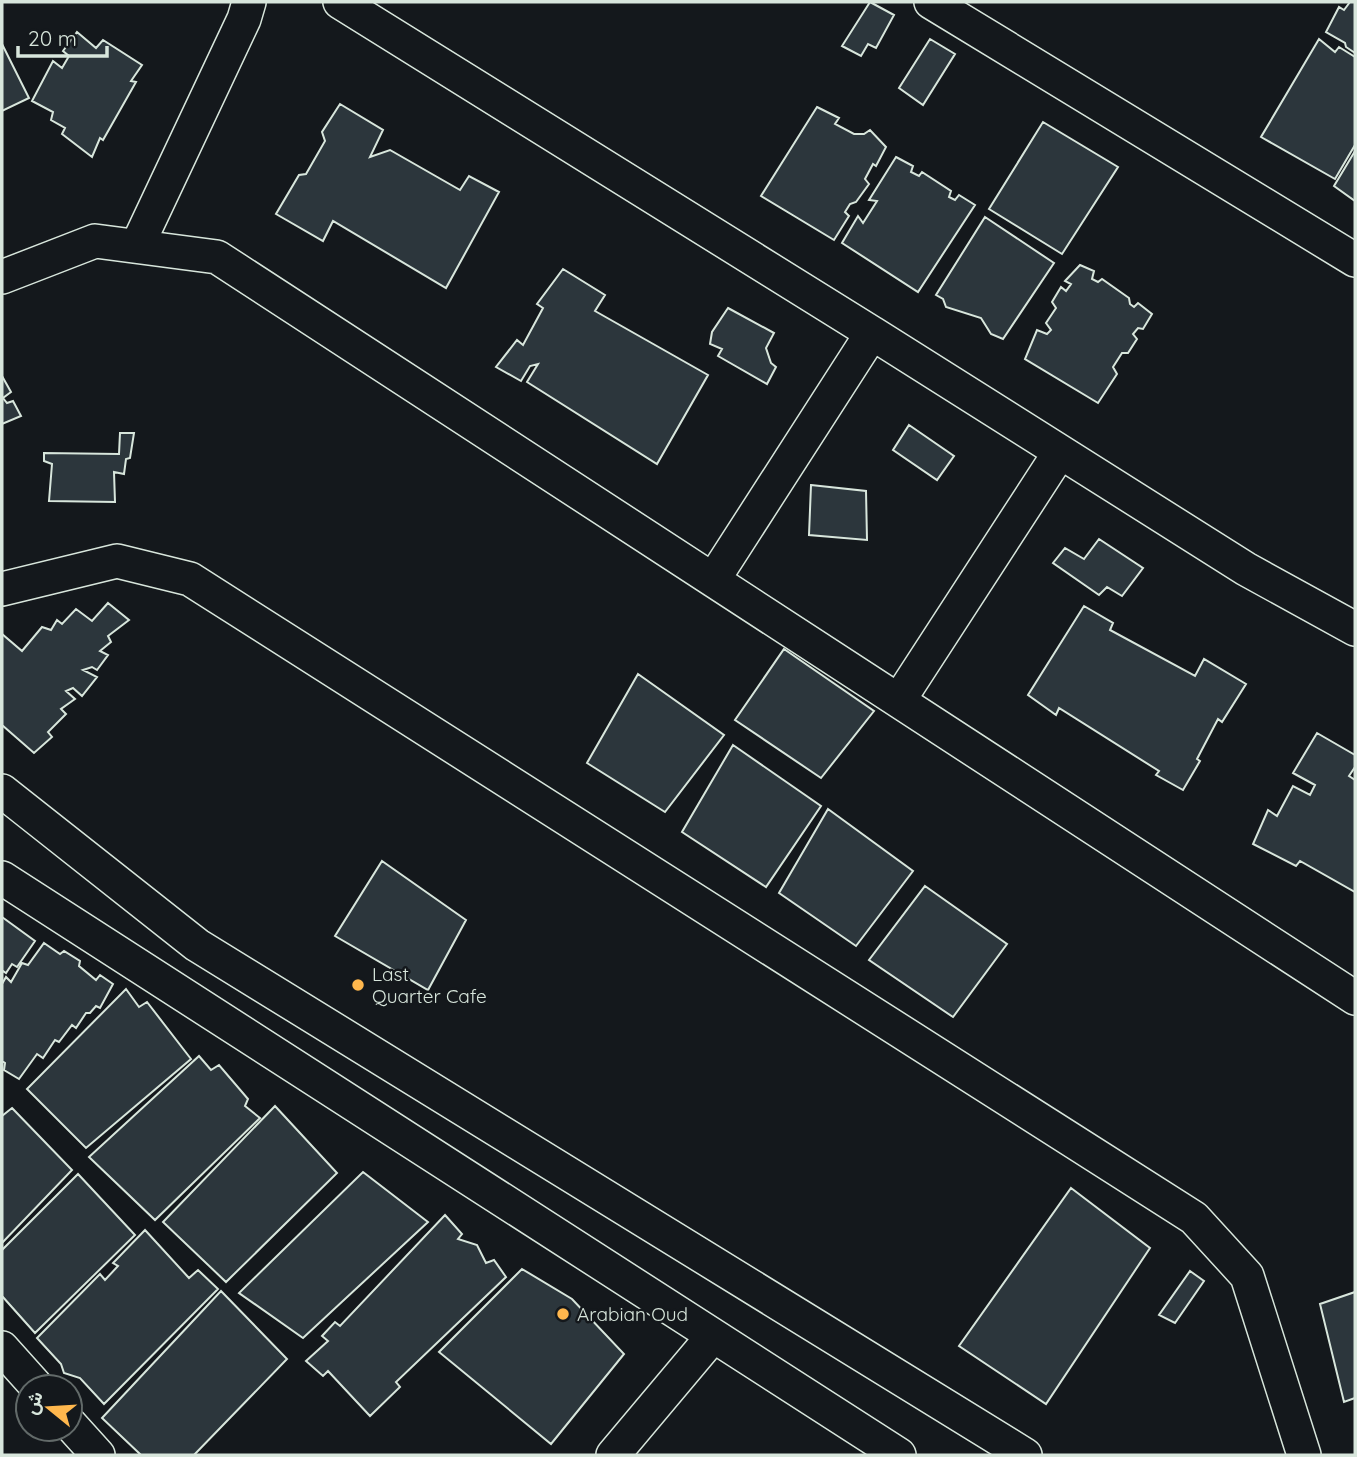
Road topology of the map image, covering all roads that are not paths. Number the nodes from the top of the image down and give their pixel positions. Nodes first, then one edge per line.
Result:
1 (249, 2) edge
2 (340, 2) edge
3 (931, 2) edge
4 (137, 246) junction
5 (1355, 260) edge
6 (2, 277) edge
7 (872, 333) junction
8 (1060, 452) junction
9 (713, 580) junction
10 (2, 589) edge
11 (1355, 629) edge
12 (899, 701) junction
13 (2, 791) edge
14 (2, 878) edge
15 (1355, 998) edge
16 (713, 1336) junction
17 (2, 1348) edge
18 (24, 1373) edge
19 (84, 1440) edge
20 (98, 1455) edge
21 (613, 1455) edge
22 (899, 1455) edge
23 (1026, 1455) edge
24 (1304, 1455) edge

1 - 4 street
2 - 7 street
3 - 5 street
4 - 6 street
4 - 9 street
7 - 8 street
7 - 9 street
8 - 11 street
8 - 12 street
9 - 12 street
10 - 24 street
12 - 15 street
13 - 23 street
14 - 16 street
16 - 21 street
16 - 22 street
17 - 18 street
19 - 20 street

